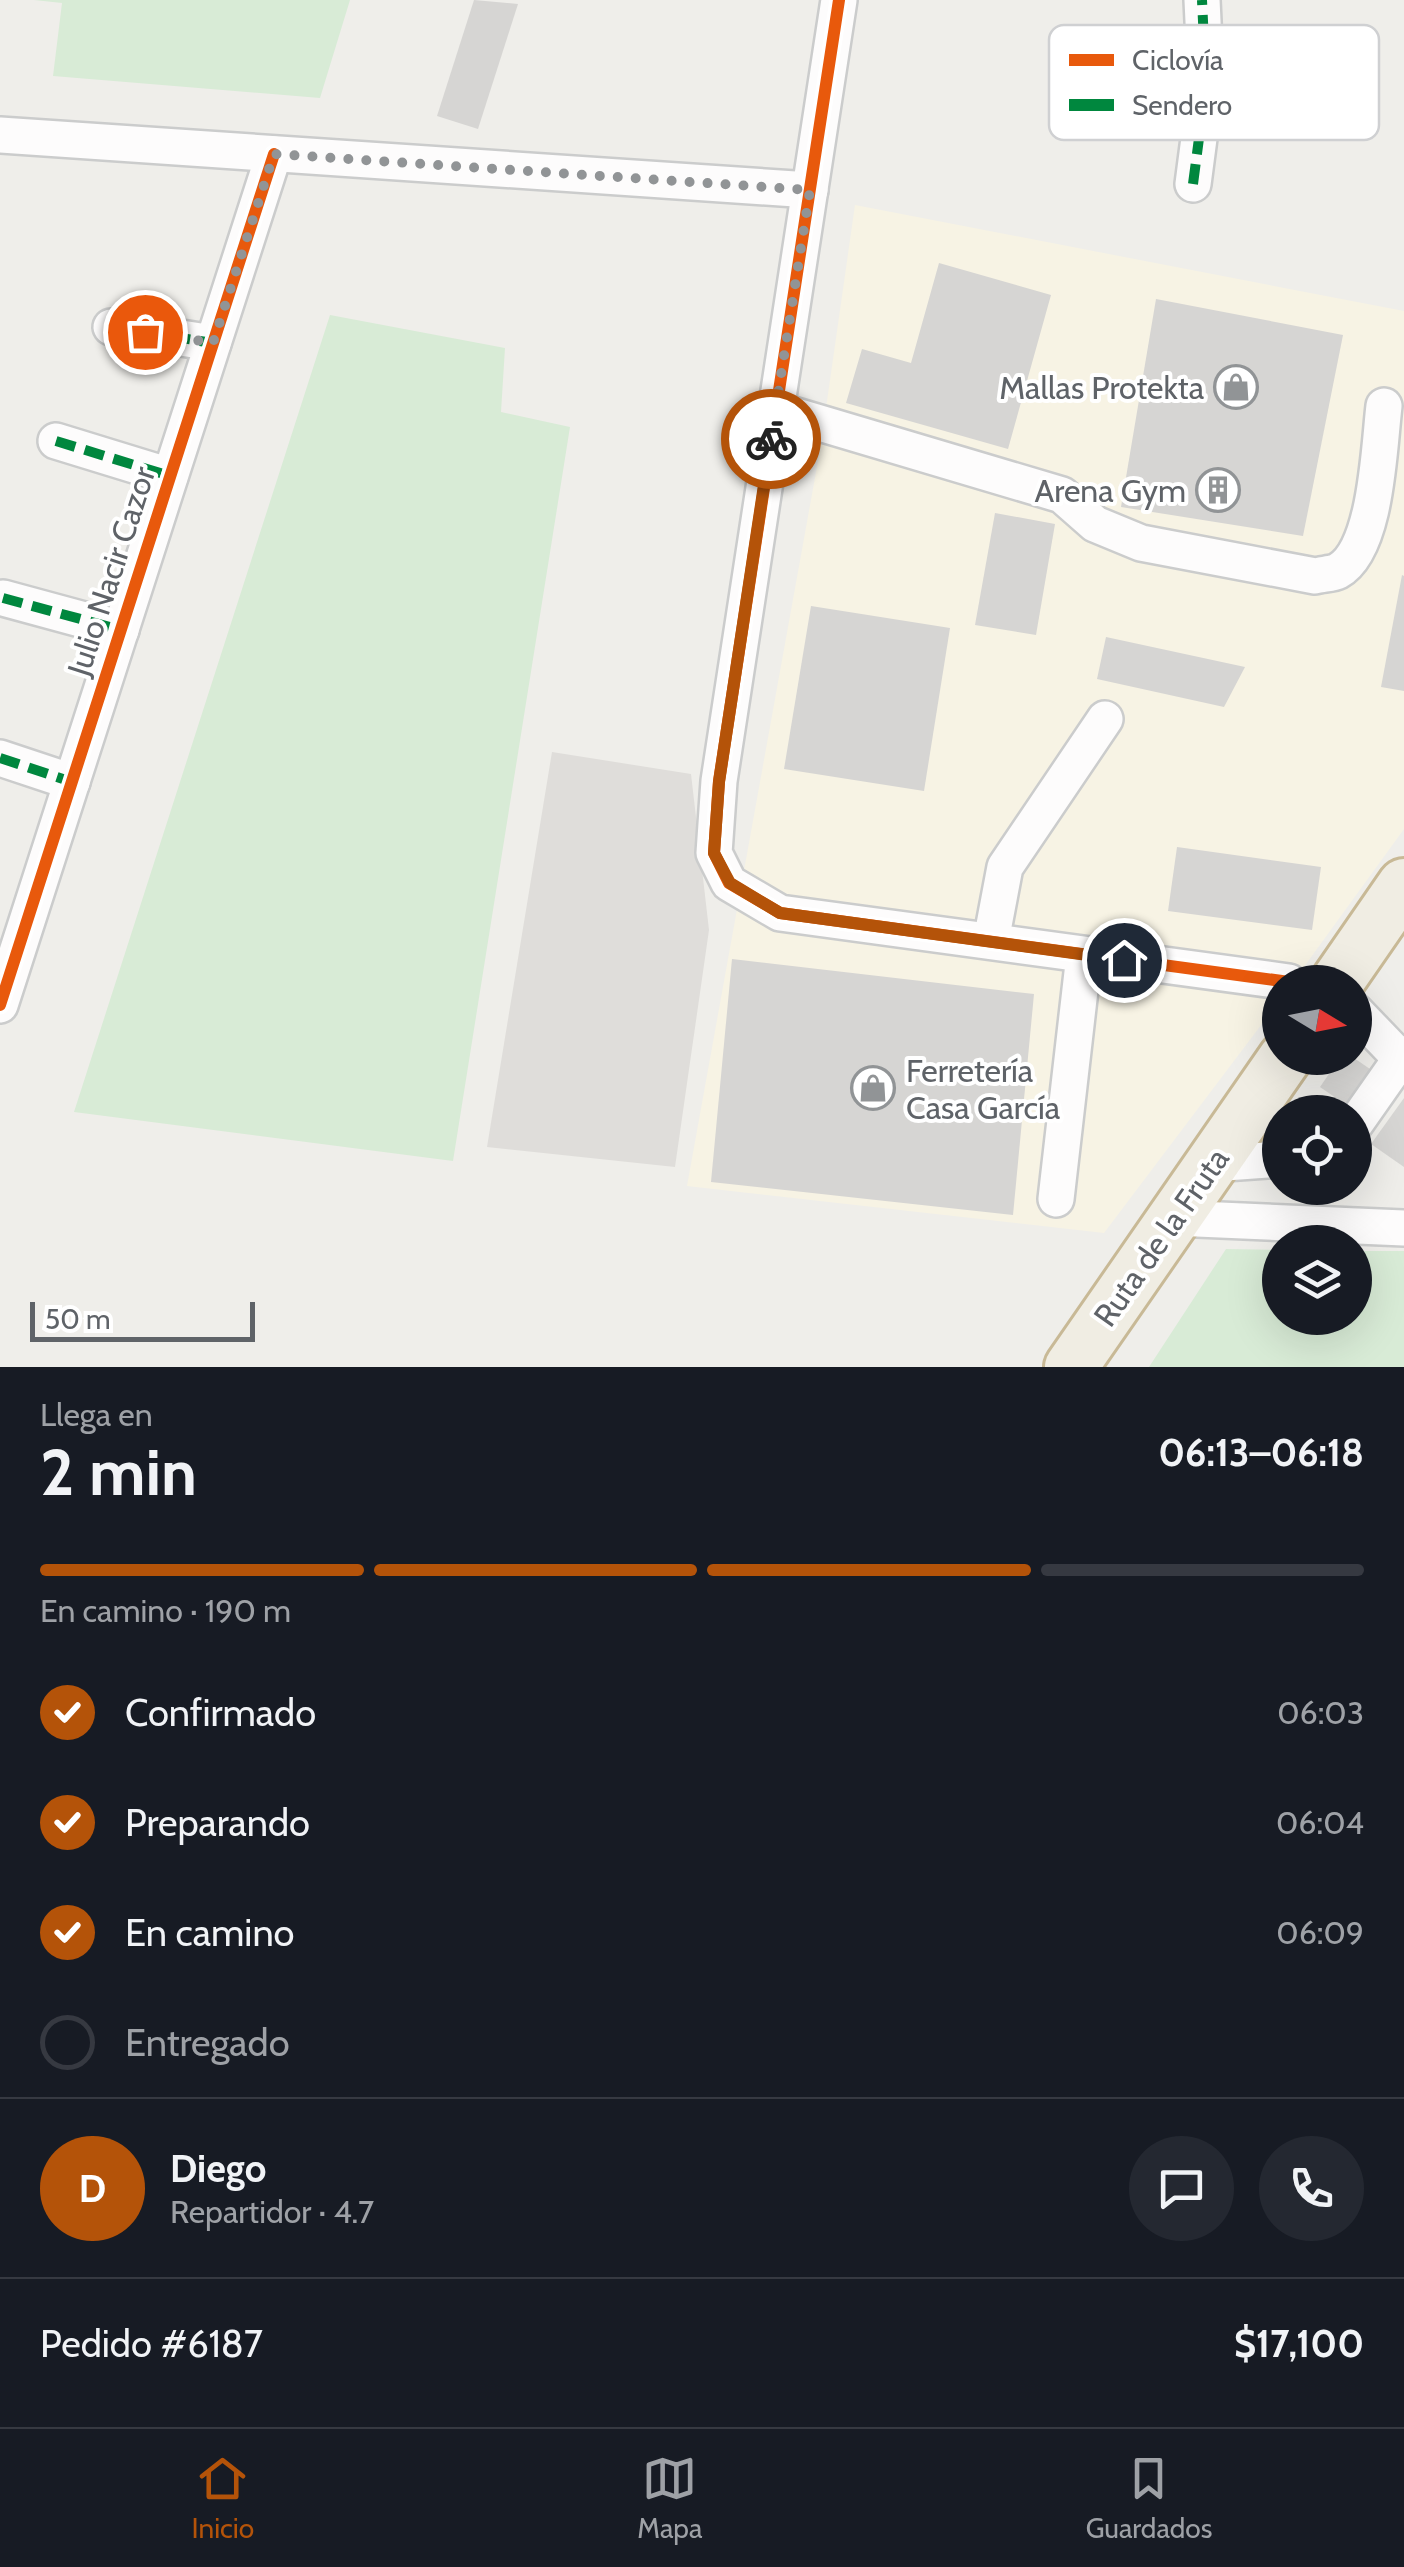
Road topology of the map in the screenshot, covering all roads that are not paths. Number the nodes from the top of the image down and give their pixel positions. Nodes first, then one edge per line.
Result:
1 (839, 0) edge
2 (1202, 0) edge
3 (1203, 25) edge
4 (0, 135) edge
5 (1198, 140) edge
6 (274, 154) junction
7 (1192, 184) dead end
8 (810, 190) junction
9 (111, 327) dead end
10 (213, 343) junction
11 (1384, 406) dead end
12 (776, 410) junction
13 (56, 441) dead end
14 (170, 476) junction
15 (3, 598) dead end
16 (121, 630) junction
17 (1105, 719) dead end
18 (0, 758) edge
19 (72, 782) junction
20 (1398, 903) edge
21 (992, 941) junction
22 (1084, 955) junction
23 (1349, 965) edge
24 (1262, 978) edge
25 (3, 984) edge
26 (1372, 1028) edge
27 (1402, 1056) edge
28 (1273, 1075) edge
29 (1372, 1099) edge
30 (1262, 1160) edge
31 (1211, 1164) junction
32 (1056, 1198) dead end
33 (1174, 1218) junction
34 (1404, 1228) edge
35 (1071, 1367) edge

1 - 8 street
2 - 3 street
4 - 6 street
5 - 7 street
6 - 8 street
6 - 10 street, Julio Nacir Cazor
8 - 12 street
9 - 10 street
10 - 14 street, Julio Nacir Cazor
11 - 12 street
12 - 21 street
13 - 14 street
14 - 16 street, Julio Nacir Cazor
15 - 16 street
16 - 19 street, Julio Nacir Cazor
17 - 21 street
18 - 19 street
19 - 25 street, Julio Nacir Cazor
20 - 23 highway
21 - 22 street
22 - 24 street
22 - 32 street
26 - 27 street
27 - 29 street
28 - 31 highway, Ruta de la Fruta
30 - 31 street
31 - 33 highway, Ruta de la Fruta
33 - 34 street
33 - 35 highway, Ruta de la Fruta

